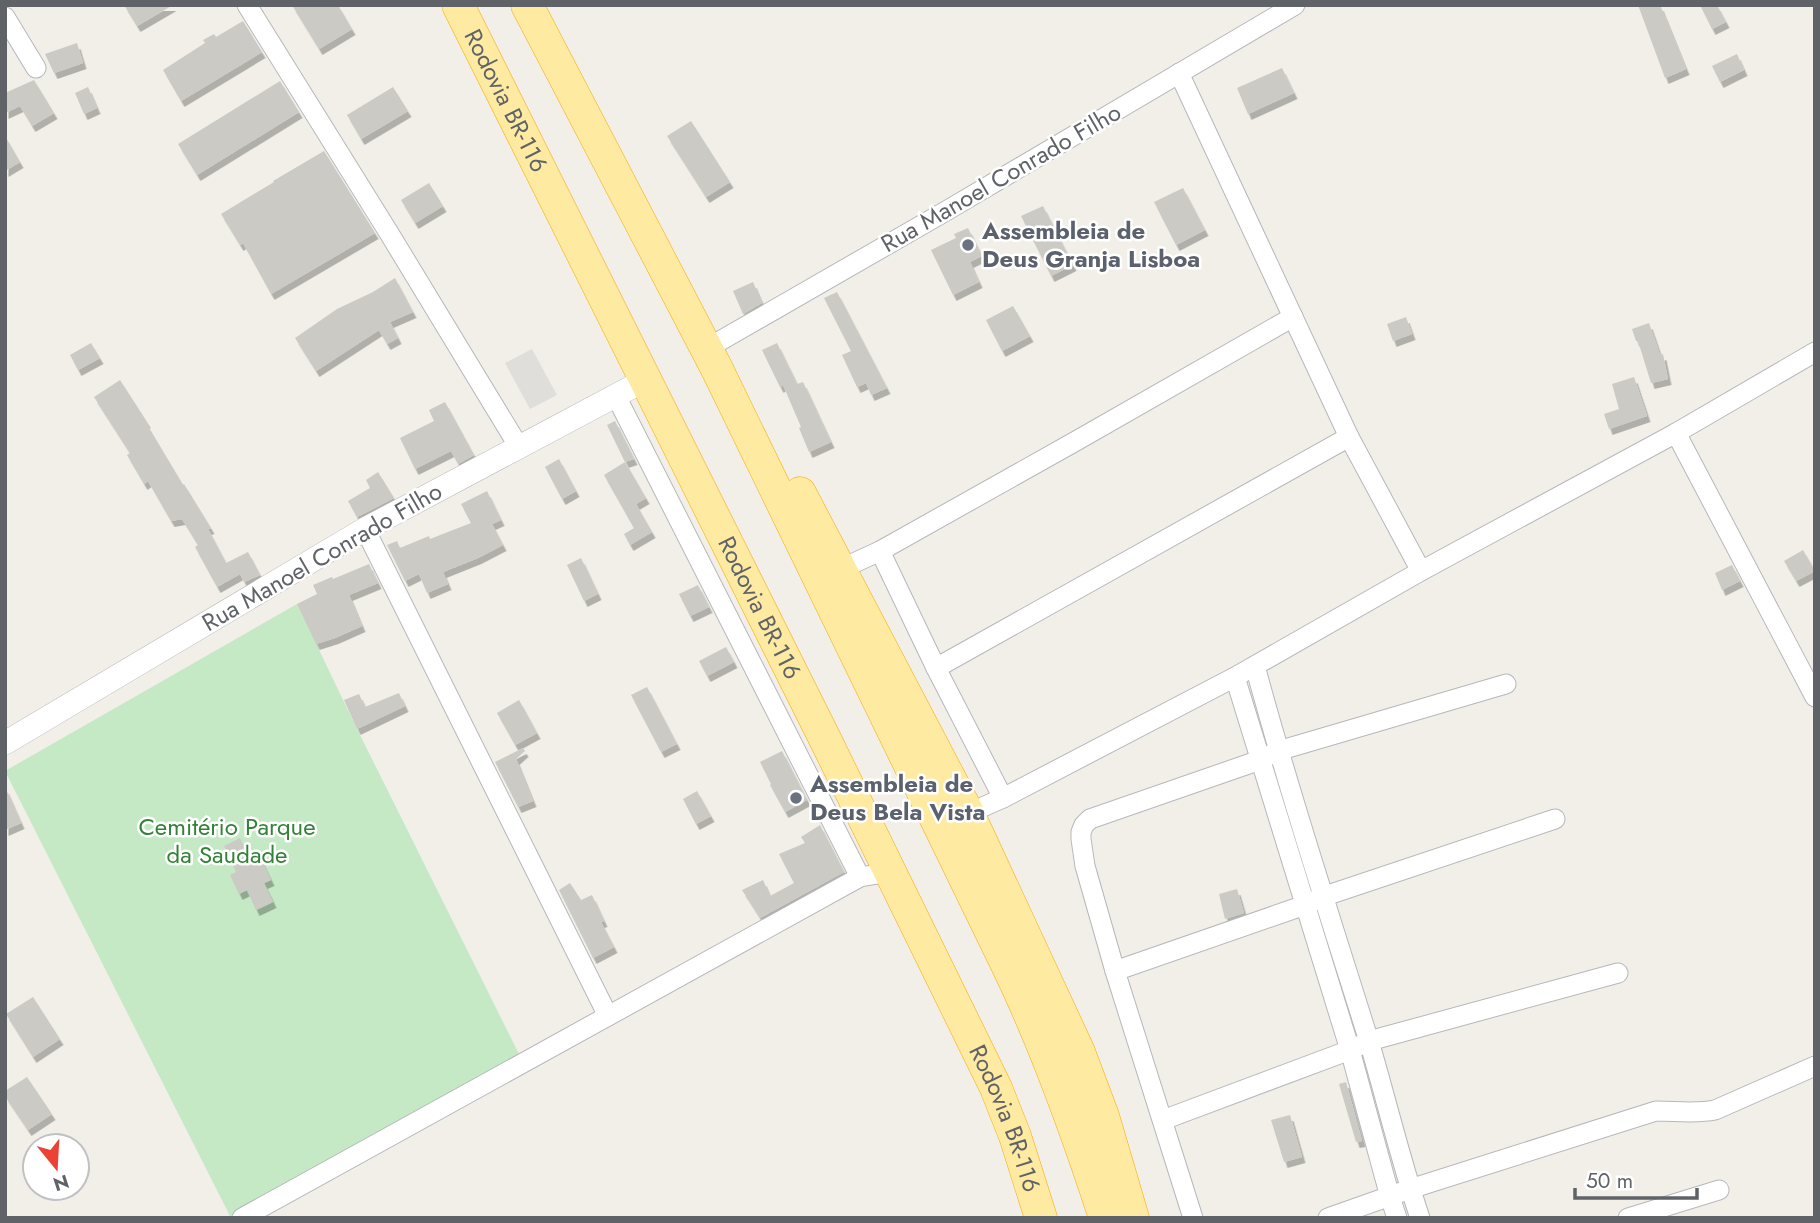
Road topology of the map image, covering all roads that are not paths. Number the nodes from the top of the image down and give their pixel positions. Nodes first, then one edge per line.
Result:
1 (247, 5) edge
2 (458, 5) edge
3 (527, 5) edge
4 (1295, 5) edge
5 (5, 17) edge
6 (36, 68) dead end
7 (1179, 73) junction
8 (1293, 317) junction
9 (1815, 352) edge
10 (712, 359) junction
11 (645, 380) junction
12 (616, 396) junction
13 (1676, 433) junction
14 (1349, 437) junction
15 (519, 447) junction
16 (365, 529) junction
17 (880, 551) junction
18 (841, 569) junction
19 (1421, 571) junction
20 (1255, 666) junction
21 (936, 668) junction
22 (1235, 677) junction
23 (1506, 684) dead end
24 (1815, 696) edge
25 (5, 743) edge
26 (1278, 751) junction
27 (1260, 760) junction
28 (1003, 798) junction
29 (1555, 819) dead end
30 (954, 820) junction
31 (875, 874) junction
32 (1314, 901) junction
33 (1115, 971) junction
34 (1618, 973) dead end
35 (608, 1016) junction
36 (1369, 1041) junction
37 (1350, 1051) junction
38 (1815, 1066) edge
39 (1163, 1119) junction
40 (1410, 1189) junction
41 (1719, 1190) dead end
42 (1390, 1197) junction
43 (270, 1210) edge
44 (242, 1218) edge
45 (1041, 1218) edge
46 (1105, 1218) edge
47 (1133, 1218) edge
48 (1193, 1218) edge
49 (1328, 1218) edge
50 (1397, 1218) edge
51 (1420, 1218) edge
52 (1628, 1218) edge

1 - 15 street
2 - 11 highway, Rodovia BR-116
3 - 10 highway
4 - 7 street, Rua Manoel Conrado Filho
5 - 6 street
7 - 8 street
7 - 10 street, Rua Manoel Conrado Filho
8 - 14 street
8 - 17 street
9 - 13 street
10 - 18 highway
10 - 30 highway
11 - 12 street, Rua Manoel Conrado Filho
11 - 31 highway, Rodovia BR-116
12 - 15 street, Rua Manoel Conrado Filho
12 - 31 street
13 - 19 street
13 - 24 street
14 - 19 street
14 - 21 street
15 - 16 street, Rua Manoel Conrado Filho
16 - 25 street, Rua Manoel Conrado Filho
16 - 35 street
17 - 18 street
17 - 21 street
18 - 30 highway
19 - 20 street
20 - 22 street
20 - 26 street
21 - 28 street
22 - 27 street
22 - 28 street
23 - 26 street
26 - 27 street
26 - 32 street
27 - 32 street
27 - 33 street
28 - 30 street
29 - 32 street
30 - 46 highway
30 - 47 highway
31 - 35 street
31 - 45 highway, Rodovia BR-116
32 - 33 street
32 - 36 street
32 - 37 street
33 - 39 street
34 - 36 street
35 - 43 street
36 - 37 street
36 - 40 street
37 - 39 street
37 - 42 street
38 - 40 street
39 - 48 street
40 - 42 street
40 - 51 street
41 - 52 street
42 - 49 street
42 - 50 street
43 - 44 street

